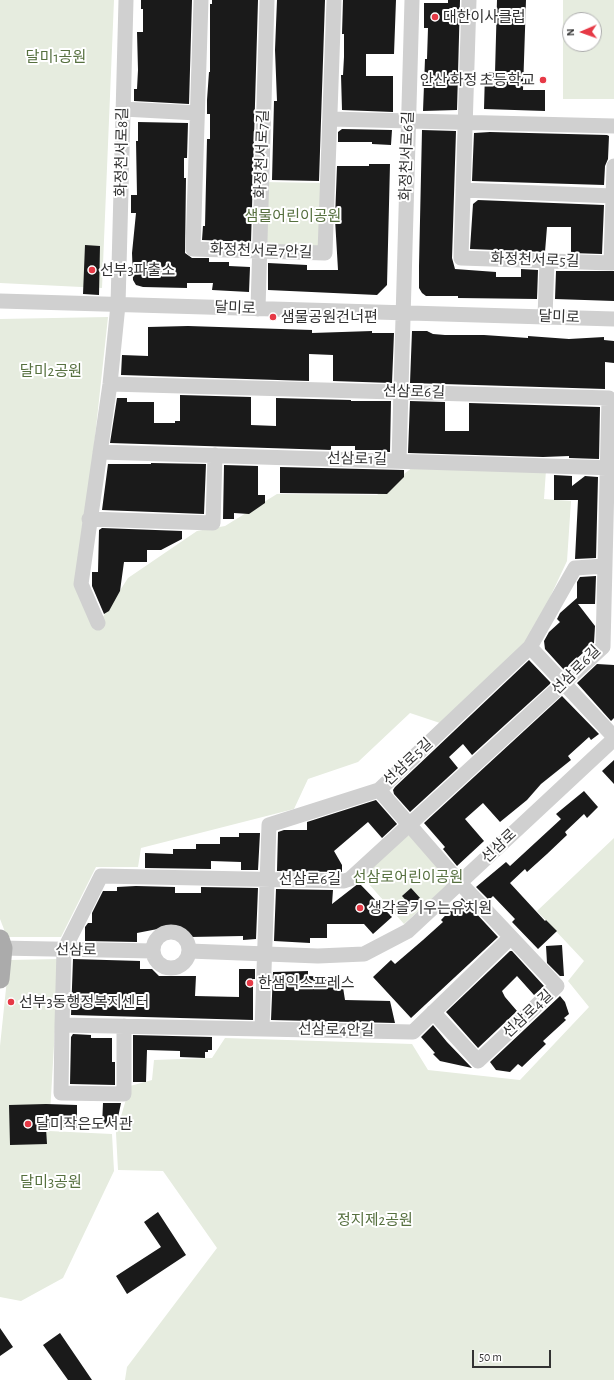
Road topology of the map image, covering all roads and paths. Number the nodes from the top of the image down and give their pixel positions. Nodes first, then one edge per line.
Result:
1 (126, 0) edge
2 (201, 0) edge
3 (267, 0) edge
4 (334, 0) edge
5 (412, 0) edge
6 (469, 0) edge
7 (123, 109) junction
8 (197, 113) junction
9 (330, 119) junction
10 (408, 121) junction
11 (465, 122) junction
12 (614, 126) edge
13 (614, 166) edge
14 (463, 190) junction
15 (613, 196) edge
16 (260, 251) junction
17 (547, 261) junction
18 (0, 301) edge
19 (118, 305) junction
20 (258, 309) junction
21 (403, 313) junction
22 (545, 317) junction
23 (614, 319) edge
24 (110, 384) junction
25 (401, 392) junction
26 (100, 452) junction
27 (215, 456) junction
28 (399, 460) junction
29 (611, 468) edge
30 (89, 519) junction
31 (605, 566) junction
32 (98, 623) dead end
33 (530, 647) junction
34 (564, 683) junction
35 (614, 738) edge
36 (378, 790) junction
37 (410, 824) junction
38 (266, 879) junction
39 (460, 883) junction
40 (511, 938) junction
41 (1, 945) edge
42 (64, 950) junction
43 (153, 951) junction
44 (189, 951) junction
45 (264, 954) junction
46 (0, 979) edge
47 (433, 1012) junction
48 (62, 1025) junction
49 (124, 1026) junction
50 (262, 1029) junction

1 - 7 street, 화정천서로8길
2 - 8 street, 화정천서로7안길
3 - 16 street, 화정천서로7길
4 - 9 street, 화정천서로7안길
5 - 10 street, 화정천서로6길
6 - 11 street, 화정천서로5길
7 - 8 street
7 - 19 street, 화정천서로8길
8 - 16 street, 화정천서로7안길
9 - 10 street
9 - 16 street, 화정천서로7안길
10 - 11 street
10 - 21 street, 화정천서로6길
11 - 12 street
11 - 14 street, 화정천서로5길
13 - 15 street, 화정천서로5길
14 - 15 street
14 - 17 street, 화정천서로5길
15 - 17 street, 화정천서로5길
16 - 20 street, 화정천서로7길
17 - 22 street
18 - 19 street, 달미로
19 - 20 street, 달미로
19 - 24 street, 화정천서로8길
20 - 21 street, 달미로
21 - 22 street, 달미로
21 - 25 street, 화정천서로6길
22 - 23 street, 달미로
24 - 25 street, 선삼로6길
24 - 26 street, 화정천서로8길
25 - 28 street, 화정천서로6길
25 - 29 street, 선삼로6길
26 - 27 street, 선삼로1길
26 - 30 street, 화정천서로8길
27 - 28 street, 선삼로1길
27 - 30 street
28 - 29 street, 선삼로1길
29 - 31 street, 선삼로6길
30 - 32 street
31 - 33 street, 선삼로5길
31 - 34 street, 선삼로6길
33 - 34 street
33 - 36 street, 선삼로5길
34 - 35 street
34 - 37 street, 선삼로6길
35 - 39 street, 선삼로
36 - 37 street, 선삼로4길
36 - 38 street, 선삼로5길
37 - 38 street, 선삼로6길
37 - 39 street, 선삼로4길
38 - 42 street, 선삼로6길
38 - 45 street, 선삼로5길
39 - 40 street, 선삼로4길
39 - 45 street, 선삼로
40 - 47 street, 선삼로4안길
40 - 47 street, 선삼로4길
41 - 42 street, 선삼로
41 - 46 main road
42 - 43 street, 선삼로
42 - 48 street
43 - 44 street
43 - 44 street
44 - 45 street, 선삼로
45 - 50 street, 선삼로5길
47 - 50 street, 선삼로4안길
48 - 49 street, 선삼로4안길
48 - 49 street
49 - 50 street, 선삼로4안길

